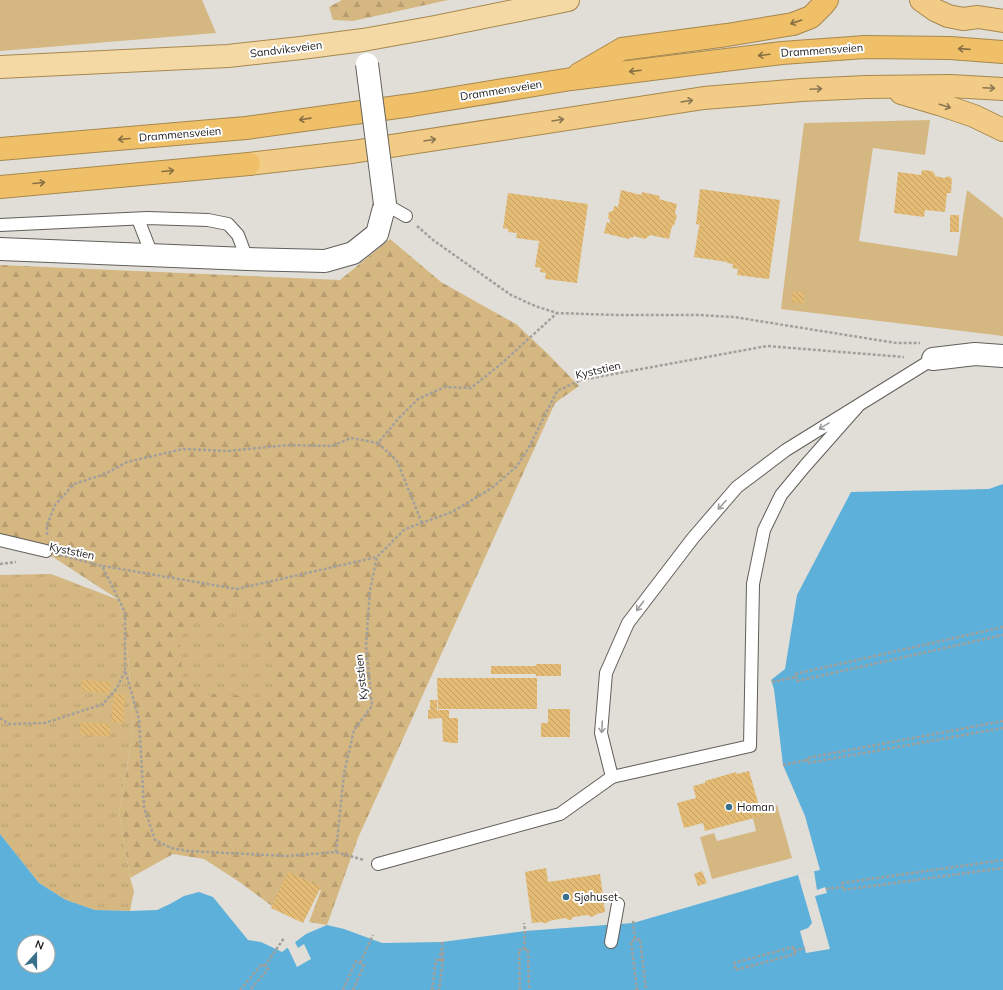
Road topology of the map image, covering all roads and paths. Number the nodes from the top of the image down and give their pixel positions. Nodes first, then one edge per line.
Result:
1 (827, 0) edge
2 (921, 0) edge
3 (952, 0) edge
4 (561, 1) edge
5 (978, 17) junction
6 (1003, 20) edge
7 (363, 40) junction
8 (1003, 52) edge
9 (0, 67) edge
10 (571, 79) junction
11 (866, 87) junction
12 (1003, 89) edge
13 (1003, 130) edge
14 (0, 149) edge
15 (0, 187) edge
16 (385, 204) junction
17 (406, 216) joint
18 (138, 219) junction
19 (0, 225) edge
20 (0, 249) edge
21 (152, 255) junction
22 (246, 259) junction
23 (557, 313) junction
24 (930, 351) junction
25 (1003, 356) edge
26 (858, 406) junction
27 (378, 443) junction
28 (422, 523) junction
29 (0, 540) edge
30 (46, 551) junction
31 (377, 557) junction
32 (0, 564) edge
33 (102, 566) junction
34 (1003, 627) edge
35 (1003, 635) edge
36 (125, 670) junction
37 (796, 677) junction
38 (772, 682) dead end
39 (0, 718) edge
40 (1003, 721) edge
41 (1003, 728) edge
42 (807, 760) junction
43 (783, 764) dead end
44 (612, 777) junction
45 (336, 852) junction
46 (1003, 860) edge
47 (378, 864) joint
48 (1003, 868) edge
49 (842, 887) junction
50 (826, 889) dead end
51 (618, 904) dead end
52 (632, 917) dead end
53 (524, 923) dead end
54 (373, 936) dead end
55 (284, 938) dead end
56 (635, 940) junction
57 (442, 942) dead end
58 (611, 942) dead end
59 (805, 948) dead end
60 (524, 949) junction
61 (794, 951) junction
62 (442, 961) junction
63 (360, 963) junction
64 (265, 966) junction
65 (240, 990) edge
66 (250, 990) edge
67 (343, 990) edge
68 (353, 990) edge
69 (432, 990) edge
70 (439, 990) edge
71 (520, 990) edge
72 (529, 990) edge
73 (637, 990) edge
74 (646, 990) edge

1 -> 10 highway
2 - 5 highway
3 - 5 highway
4 - 7 main road, Sandviksveien
5 - 6 highway
7 - 9 main road, Sandviksveien
7 - 16 street, bridge
8 -> 10 highway, Drammensveien
10 -> 14 highway, Drammensveien
11 -> 12 highway
11 -> 13 highway
15 -> 11 highway
16 - 17 lane
16 - 22 street
17 - 23 path
18 - 19 lane
18 - 21 lane
18 - 22 lane
20 - 21 street
21 - 22 street
23 - 24 path
23 - 27 path
24 - 25 street
24 - 26 lane
24 - 28 path, Kyststien
26 -> 44 lane
26 - 44 lane
27 - 28 path
27 - 30 path
28 - 31 path, Kyststien
29 - 30 lane
30 - 32 path, Kyststien
30 - 33 path, Kyststien
31 - 33 path
31 - 45 path, Kyststien
33 - 36 path, Kyststien
34 - 37 path
35 - 37 path
36 - 39 path
36 - 45 path, Kyststien
37 - 38 path
40 - 42 path
41 - 42 path
42 - 43 path
44 - 47 lane
45 - 47 path
46 - 49 path
48 - 49 path
49 - 50 path
51 - 58 lane
52 - 56 path
53 - 60 path
54 - 63 path
55 - 64 path
56 - 73 path
56 - 74 path
57 - 62 path
59 - 61 path
60 - 71 path
60 - 72 path
61 - 61 path
62 - 69 path
62 - 70 path
63 - 67 path
63 - 68 path
64 - 65 path
64 - 66 path

